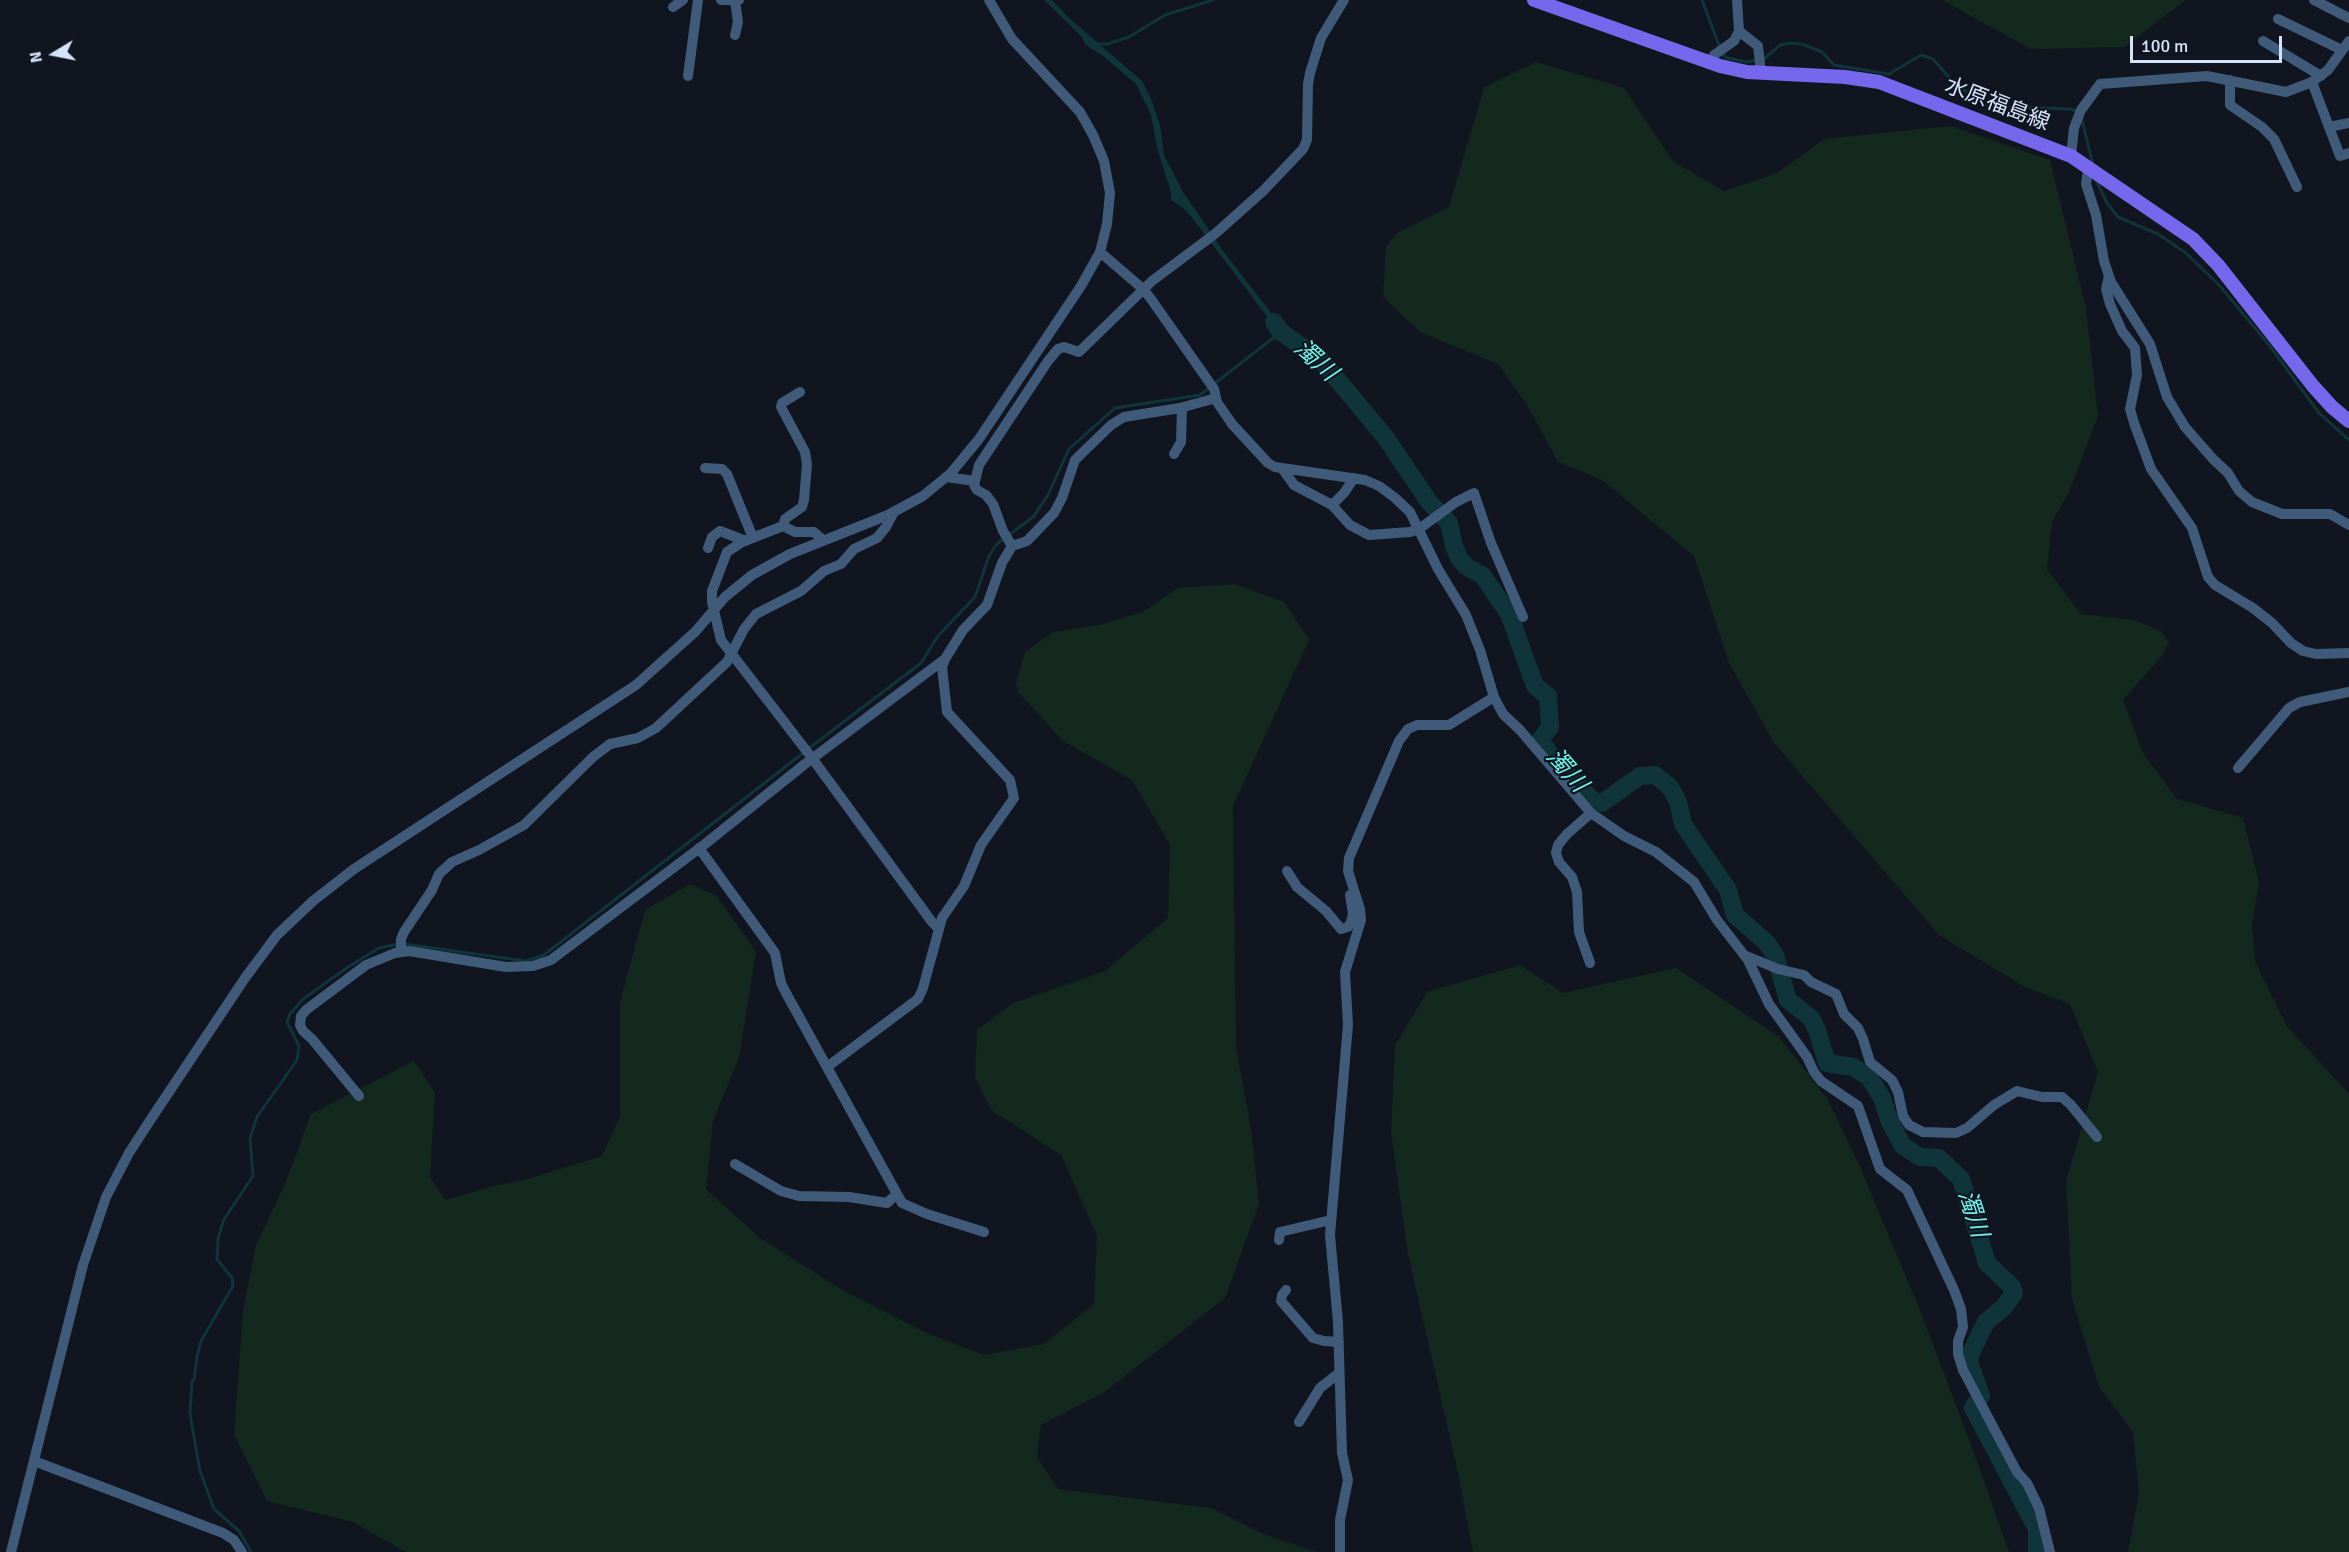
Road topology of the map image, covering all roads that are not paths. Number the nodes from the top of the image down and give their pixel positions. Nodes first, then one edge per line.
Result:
1 (683, 0) edge
2 (698, 0) edge
3 (721, 0) edge
4 (737, 0) edge
5 (988, 0) edge
6 (1344, 0) edge
7 (1534, 0) edge
8 (1737, 0) edge
9 (2314, 0) edge
10 (673, 7) dead end
11 (2349, 18) edge
12 (2278, 19) dead end
13 (1739, 31) junction
14 (735, 35) dead end
15 (2263, 41) dead end
16 (2346, 46) edge
17 (1710, 63) junction
18 (1761, 73) junction
19 (688, 76) dead end
20 (2316, 79) junction
21 (2230, 80) junction
22 (2349, 123) edge
23 (2329, 127) junction
24 (2349, 153) edge
25 (2071, 156) junction
26 (2088, 170) junction
27 (2297, 188) dead end
28 (1100, 252) junction
29 (2109, 276) junction
30 (1143, 290) junction
31 (1212, 389) junction
32 (800, 392) dead end
33 (1182, 408) junction
34 (2349, 421) edge
35 (1174, 454) dead end
36 (705, 468) dead end
37 (1282, 468) junction
38 (946, 477) junction
39 (1353, 478) junction
40 (975, 481) junction
41 (1332, 506) junction
42 (894, 512) junction
43 (2349, 525) edge
44 (783, 526) junction
45 (1419, 529) junction
46 (749, 539) junction
47 (1008, 539) junction
48 (823, 540) junction
49 (708, 548) dead end
50 (714, 610) junction
51 (1523, 617) dead end
52 (2349, 653) edge
53 (732, 655) junction
54 (945, 659) junction
55 (2349, 692) edge
56 (1494, 697) junction
57 (808, 753) junction
58 (2238, 768) dead end
59 (1592, 813) junction
60 (699, 848) junction
61 (1287, 871) dead end
62 (1352, 883) junction
63 (939, 929) junction
64 (401, 946) junction
65 (1744, 955) junction
66 (1590, 963) dead end
67 (827, 1067) junction
68 (359, 1096) dead end
69 (2097, 1137) dead end
70 (735, 1164) dead end
71 (897, 1194) junction
72 (1331, 1220) junction
73 (984, 1232) dead end
74 (1279, 1240) dead end
75 (1286, 1290) dead end
76 (1339, 1341) junction
77 (1339, 1373) junction
78 (1299, 1422) dead end
79 (34, 1461) junction
80 (234, 1540) junction
81 (11, 1552) edge
82 (230, 1552) edge
83 (242, 1552) edge
84 (1340, 1552) edge
85 (2050, 1552) edge

1 - 10 street
2 - 19 street
3 - 4 street
4 - 14 street
5 - 28 street
6 - 30 street
7 - 17 main road, 水原福島線
8 - 13 street
9 - 11 street
12 - 16 street
13 - 17 street
13 - 18 street
15 - 20 street
16 - 20 street
17 - 18 main road, 水原福島線
18 - 25 main road, 水原福島線
20 - 21 street
20 - 23 street
21 - 25 street
21 - 27 street
22 - 23 street
23 - 24 street
25 - 26 main road, 水原福島線
26 - 29 street
26 - 34 main road, 水原福島線
28 - 30 street
28 - 38 street
29 - 43 street
29 - 52 street
30 - 31 street
30 - 40 street
31 - 33 street
31 - 37 street
32 - 44 street
33 - 35 street
33 - 47 street
36 - 46 street
37 - 39 street
37 - 41 street
38 - 40 street
38 - 42 street
39 - 41 street
39 - 45 street
40 - 47 street
41 - 45 street
42 - 48 street
42 - 53 street
44 - 46 street
44 - 48 street
45 - 51 street
45 - 56 street
46 - 49 street
46 - 50 street
47 - 54 street
48 - 50 street
50 - 53 street
50 - 79 street
53 - 57 street
53 - 64 street
54 - 57 street
54 - 63 street
55 - 58 street
56 - 59 street
56 - 62 street
57 - 60 street
57 - 63 street
59 - 65 street
59 - 66 street
60 - 64 street
60 - 67 street
61 - 62 street
62 - 72 street
63 - 67 street
64 - 68 street
65 - 69 street
65 - 85 street
67 - 71 street
70 - 71 street
71 - 73 street
72 - 74 street
72 - 76 street
75 - 76 street
76 - 77 street
77 - 78 street
77 - 84 street
79 - 80 street
79 - 81 street
80 - 82 street
80 - 83 street

